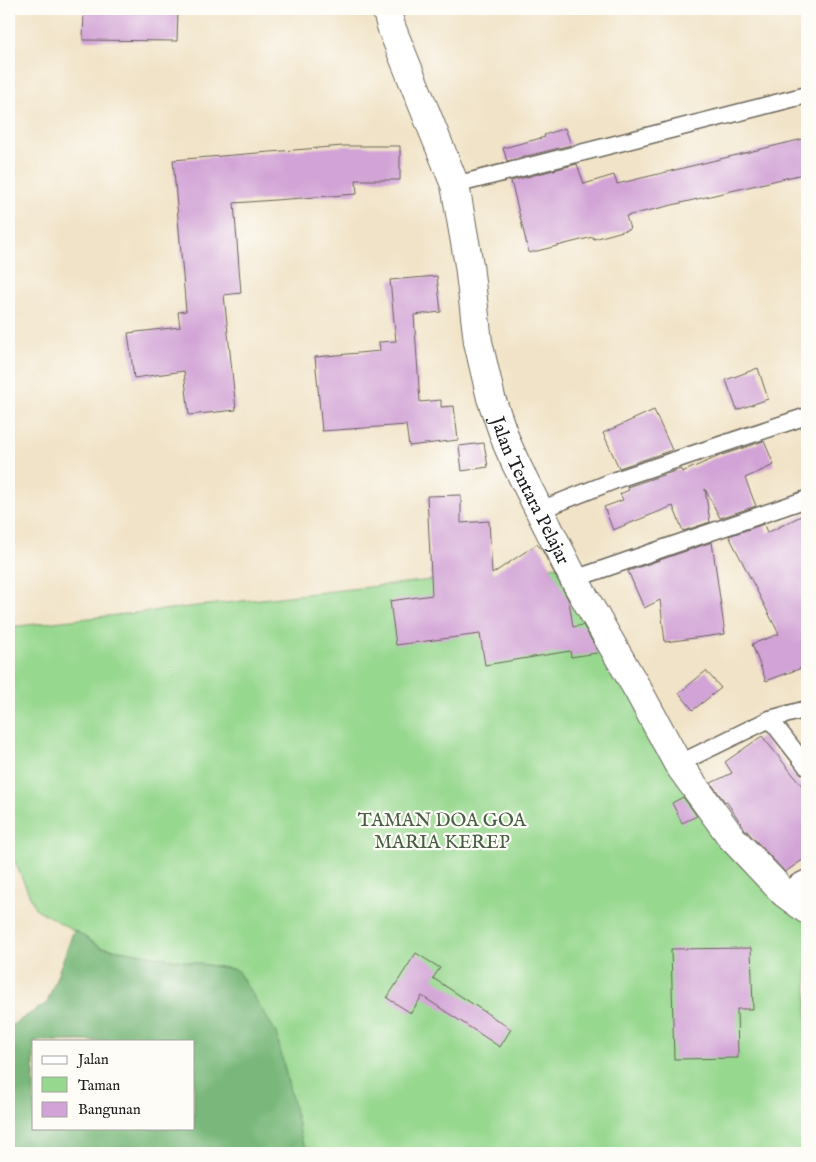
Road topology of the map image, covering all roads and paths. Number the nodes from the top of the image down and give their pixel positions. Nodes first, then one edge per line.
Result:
1 (386, 9) edge
2 (807, 95) edge
3 (455, 185) junction
4 (807, 416) edge
5 (807, 499) edge
6 (540, 510) junction
7 (574, 580) junction
8 (807, 709) edge
9 (770, 719) junction
10 (678, 764) junction
11 (807, 767) edge
12 (807, 878) edge
13 (784, 893) junction
14 (807, 910) edge

1 - 3 street, Jalan Tentara Pelajar
2 - 3 lane
3 - 6 street, Jalan Tentara Pelajar
4 - 6 lane
5 - 7 lane
6 - 7 street, Jalan Tentara Pelajar
7 - 10 street, Jalan Tentara Pelajar
8 - 9 lane
9 - 10 lane
9 - 11 lane
10 - 13 street, Jalan Tentara Pelajar
12 - 13 lane
13 - 14 street, Jalan Tentara Pelajar

